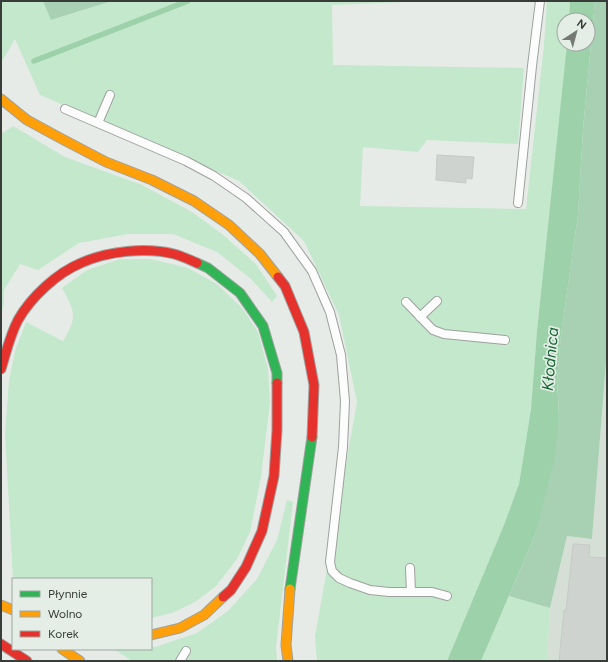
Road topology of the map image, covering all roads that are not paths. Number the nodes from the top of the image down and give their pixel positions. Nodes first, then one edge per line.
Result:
1 (540, 1) edge
2 (110, 95) dead end
3 (1, 99) edge
4 (65, 109) dead end
5 (98, 124) junction
6 (518, 203) dead end
7 (437, 301) dead end
8 (406, 302) dead end
9 (420, 317) junction
10 (505, 340) dead end
11 (1, 369) edge
12 (410, 568) dead end
13 (411, 592) junction
14 (447, 596) dead end
15 (1, 605) edge
16 (1, 610) edge
17 (12, 610) edge
18 (12, 617) edge
19 (152, 635) edge
20 (1, 644) edge
21 (64, 650) edge
22 (186, 651) dead end
23 (27, 661) edge
24 (80, 661) edge
25 (180, 661) edge
26 (288, 661) edge

1 - 6 lane
2 - 5 lane
3 - 26 main road
4 - 5 lane
5 - 13 lane
7 - 9 lane
8 - 9 lane
9 - 10 lane
11 - 19 main road
12 - 13 lane
13 - 14 lane
15 - 17 main road
16 - 18 main road
20 - 23 main road
21 - 24 main road
22 - 25 lane

